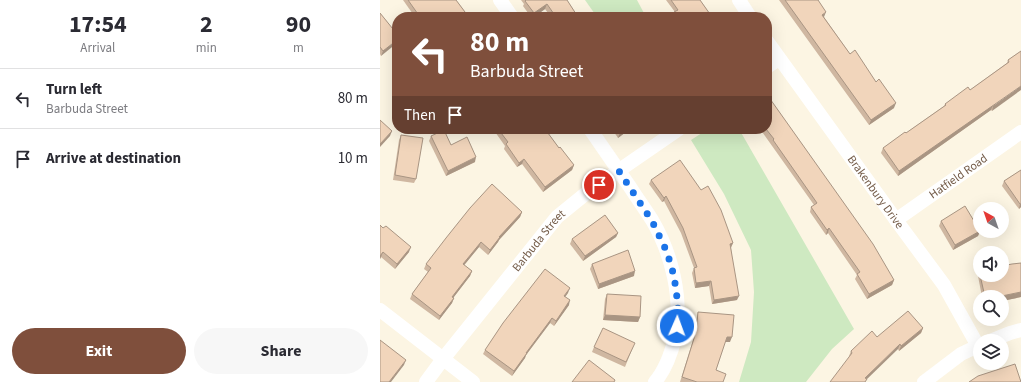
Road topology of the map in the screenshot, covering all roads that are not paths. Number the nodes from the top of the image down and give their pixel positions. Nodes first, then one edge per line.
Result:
1 (500, 0) edge
2 (739, 0) edge
3 (508, 12) edge
4 (747, 12) edge
5 (772, 49) edge
6 (779, 59) junction
7 (772, 64) edge
8 (1021, 132) edge
9 (593, 134) edge
10 (672, 134) edge
11 (619, 171) junction
12 (896, 220) junction
13 (380, 310) edge
14 (1021, 330) edge
15 (976, 334) edge
16 (1008, 334) edge
17 (973, 349) edge
18 (443, 359) junction
19 (426, 382) edge
20 (473, 382) edge
21 (655, 382) edge
22 (924, 382) edge

1 - 3 street
2 - 4 street
5 - 6 street, Brakenbury Drive
6 - 7 street
6 - 12 street, Brakenbury Drive
8 - 12 street, Hatfield Road
9 - 11 street
10 - 11 street, Barbuda Street
11 - 18 street, Barbuda Street
11 - 21 street
12 - 15 street, Brakenbury Drive
13 - 18 street
14 - 16 street
17 - 22 street
18 - 19 street, Barbuda Street
18 - 20 street

